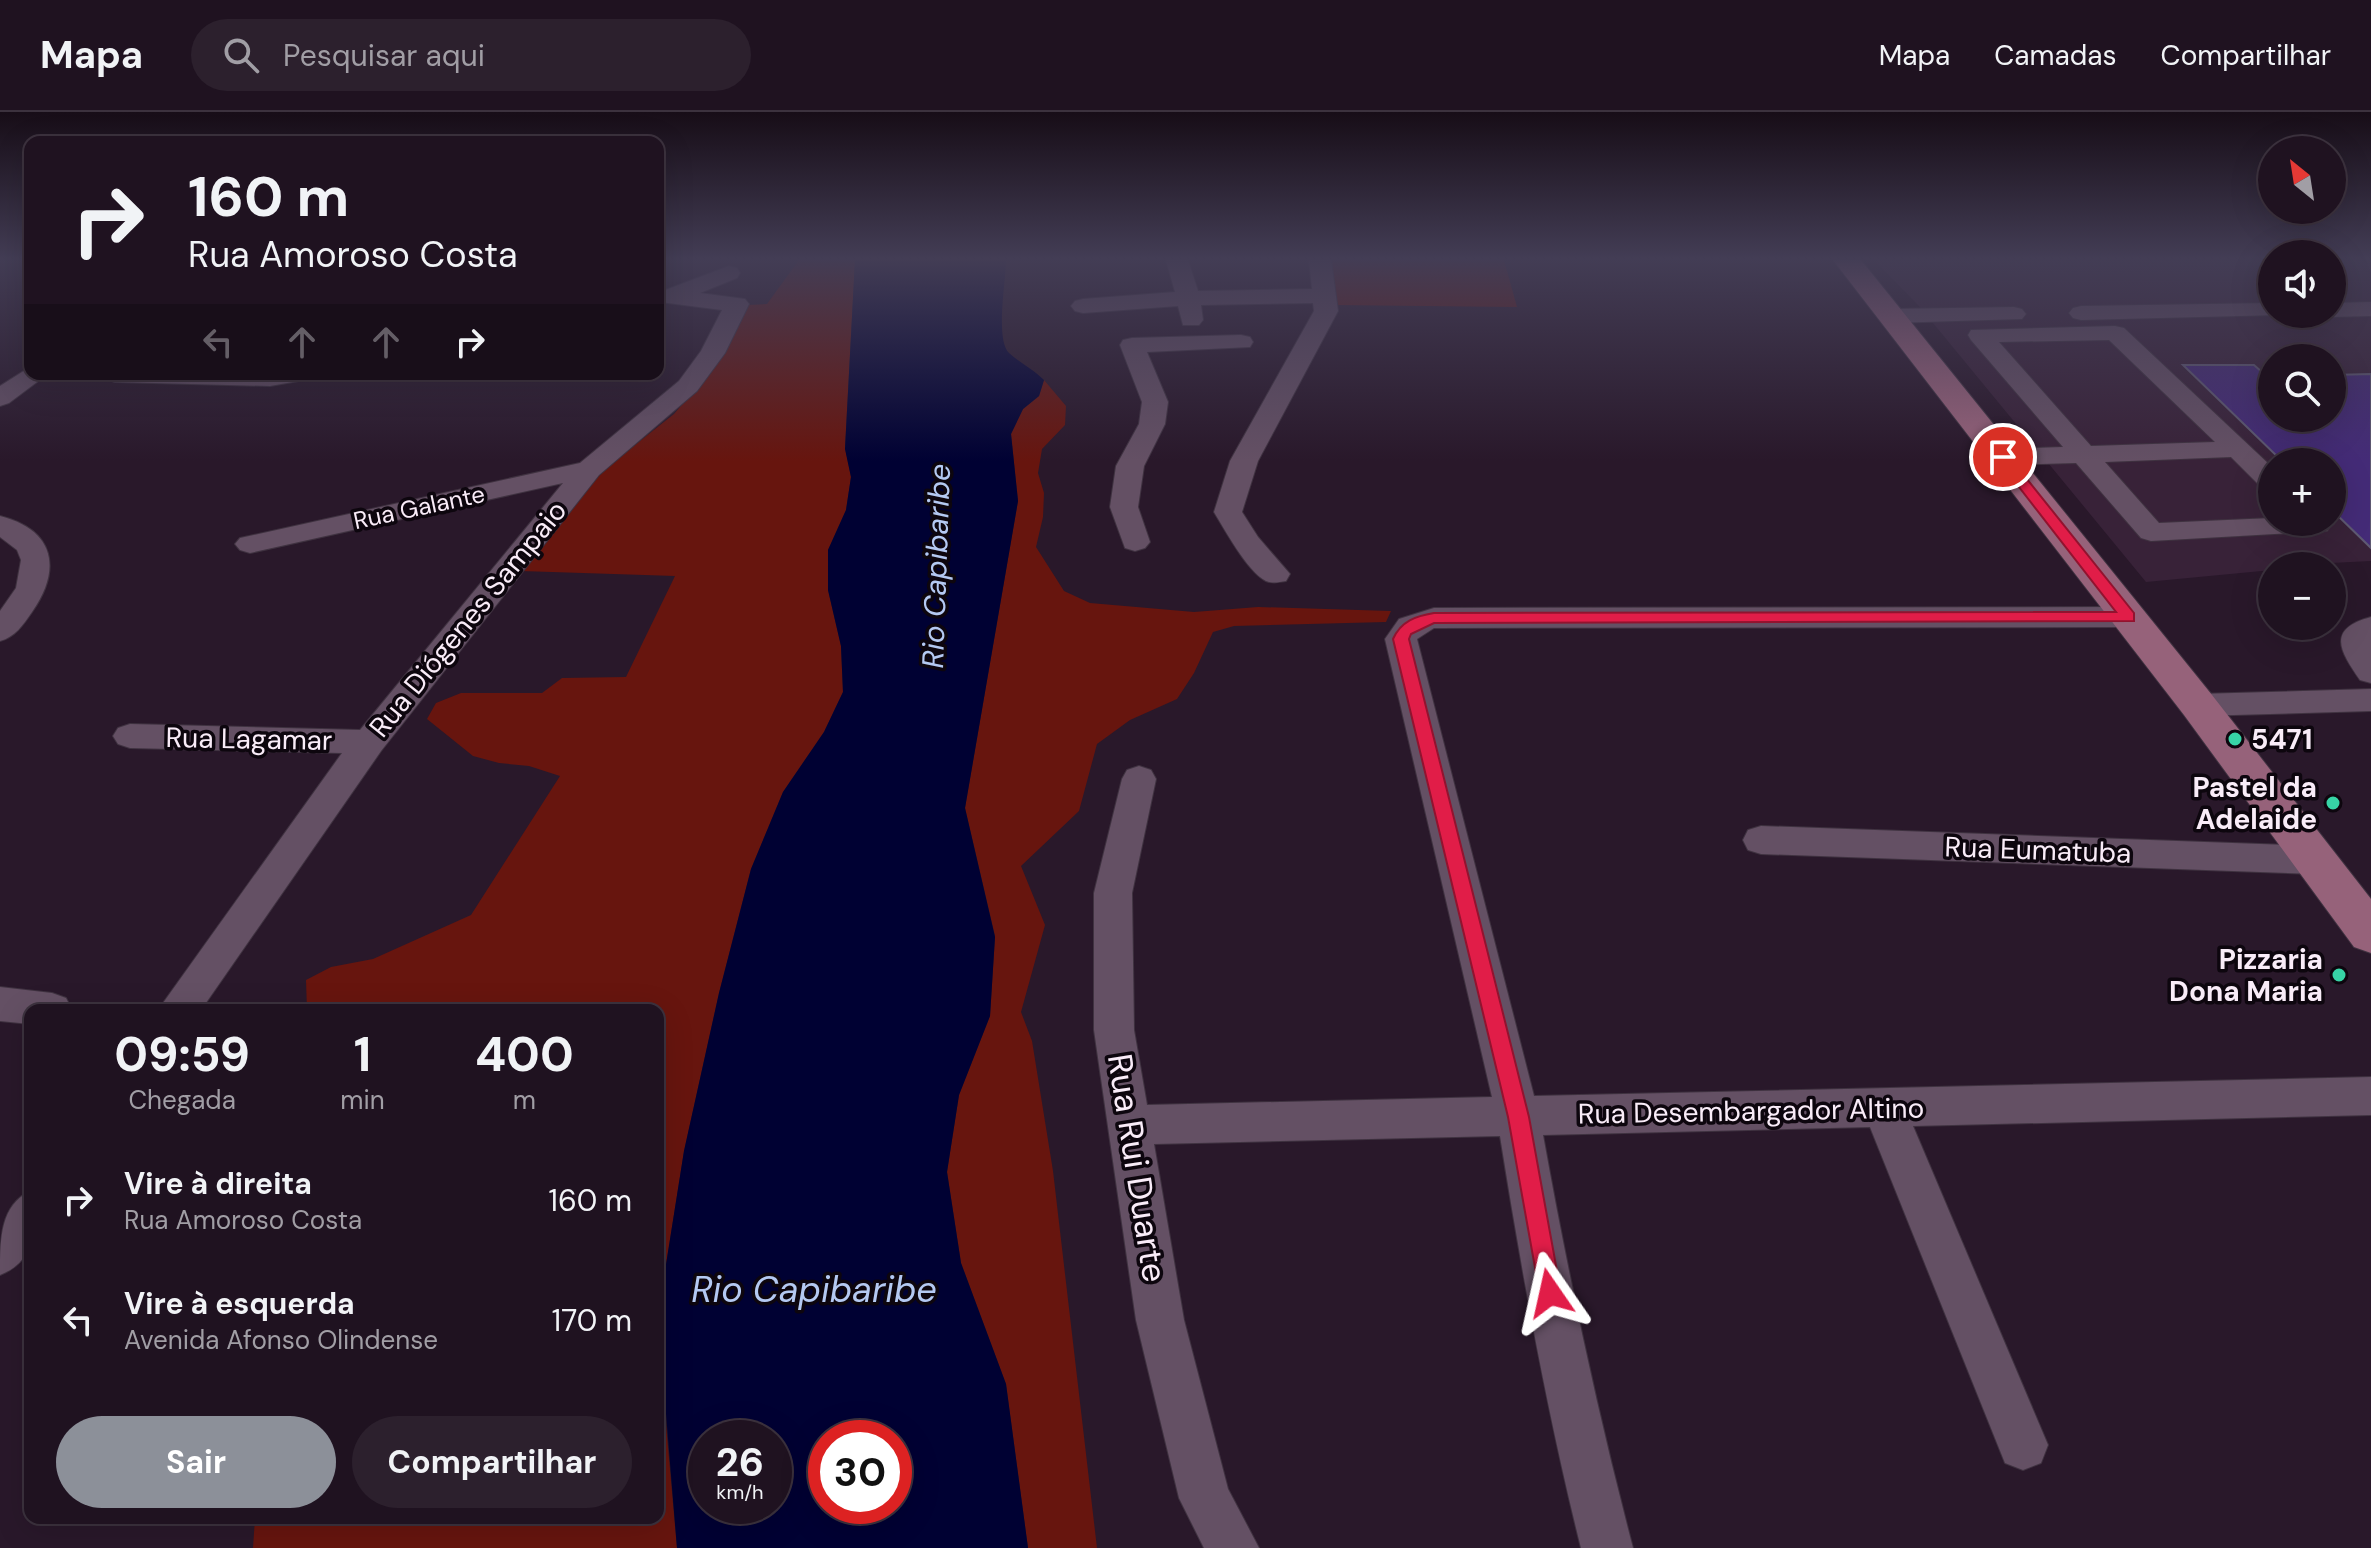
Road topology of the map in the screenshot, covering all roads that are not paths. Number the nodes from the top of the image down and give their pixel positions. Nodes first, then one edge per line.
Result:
1 (726, 327) edge
2 (1192, 327) edge
3 (1318, 327) edge
4 (1900, 327) edge
5 (1193, 342) junction
6 (1241, 342) dead end
7 (0, 369) edge
8 (24, 372) edge
9 (24, 379) edge
10 (0, 398) edge
11 (2238, 449) junction
12 (2083, 454) junction
13 (2003, 457) junction
14 (2258, 468) edge
15 (589, 469) junction
16 (0, 525) edge
17 (2258, 527) edge
18 (1135, 542) dead end
19 (250, 544) dead end
20 (1275, 574) dead end
21 (2128, 617) junction
22 (0, 631) edge
23 (2364, 632) edge
24 (2371, 672) edge
25 (2371, 700) edge
26 (2198, 705) junction
27 (130, 736) dead end
28 (369, 742) junction
29 (1139, 779) dead end
30 (1761, 840) dead end
31 (2315, 860) junction
32 (2371, 934) edge
33 (0, 1004) edge
34 (182, 1004) edge
35 (24, 1007) edge
36 (2371, 1096) edge
37 (1884, 1108) junction
38 (1518, 1117) junction
39 (1130, 1125) junction
40 (24, 1220) edge
41 (0, 1253) edge
42 (2023, 1445) dead end
43 (1233, 1548) edge
44 (1607, 1548) edge

1 - 15 street, Rua Diógenes Sampaio
2 - 5 street
3 - 20 street
4 - 13 main road
5 - 6 street
5 - 18 street
7 - 8 street
9 - 10 street
11 - 12 street
11 - 12 street
11 - 14 street
12 - 13 street
12 - 17 street
13 - 21 main road
15 - 19 street, Rua Galante
15 - 28 street, Rua Diógenes Sampaio
16 - 22 street
21 - 26 main road
21 - 38 street
23 - 24 street
25 - 26 street
26 - 31 main road
27 - 28 street, Rua Lagamar
28 - 34 street, Rua Diógenes Sampaio
29 - 39 street, Rua Rui Duarte
30 - 31 street, Rua Eumatuba
31 - 32 main road
33 - 35 street
36 - 37 street, Rua Desembargador Altino
37 - 38 street, Rua Desembargador Altino
37 - 42 street
38 - 39 street, Rua Desembargador Altino
38 - 44 street
39 - 43 street, Rua Rui Duarte
40 - 41 street

